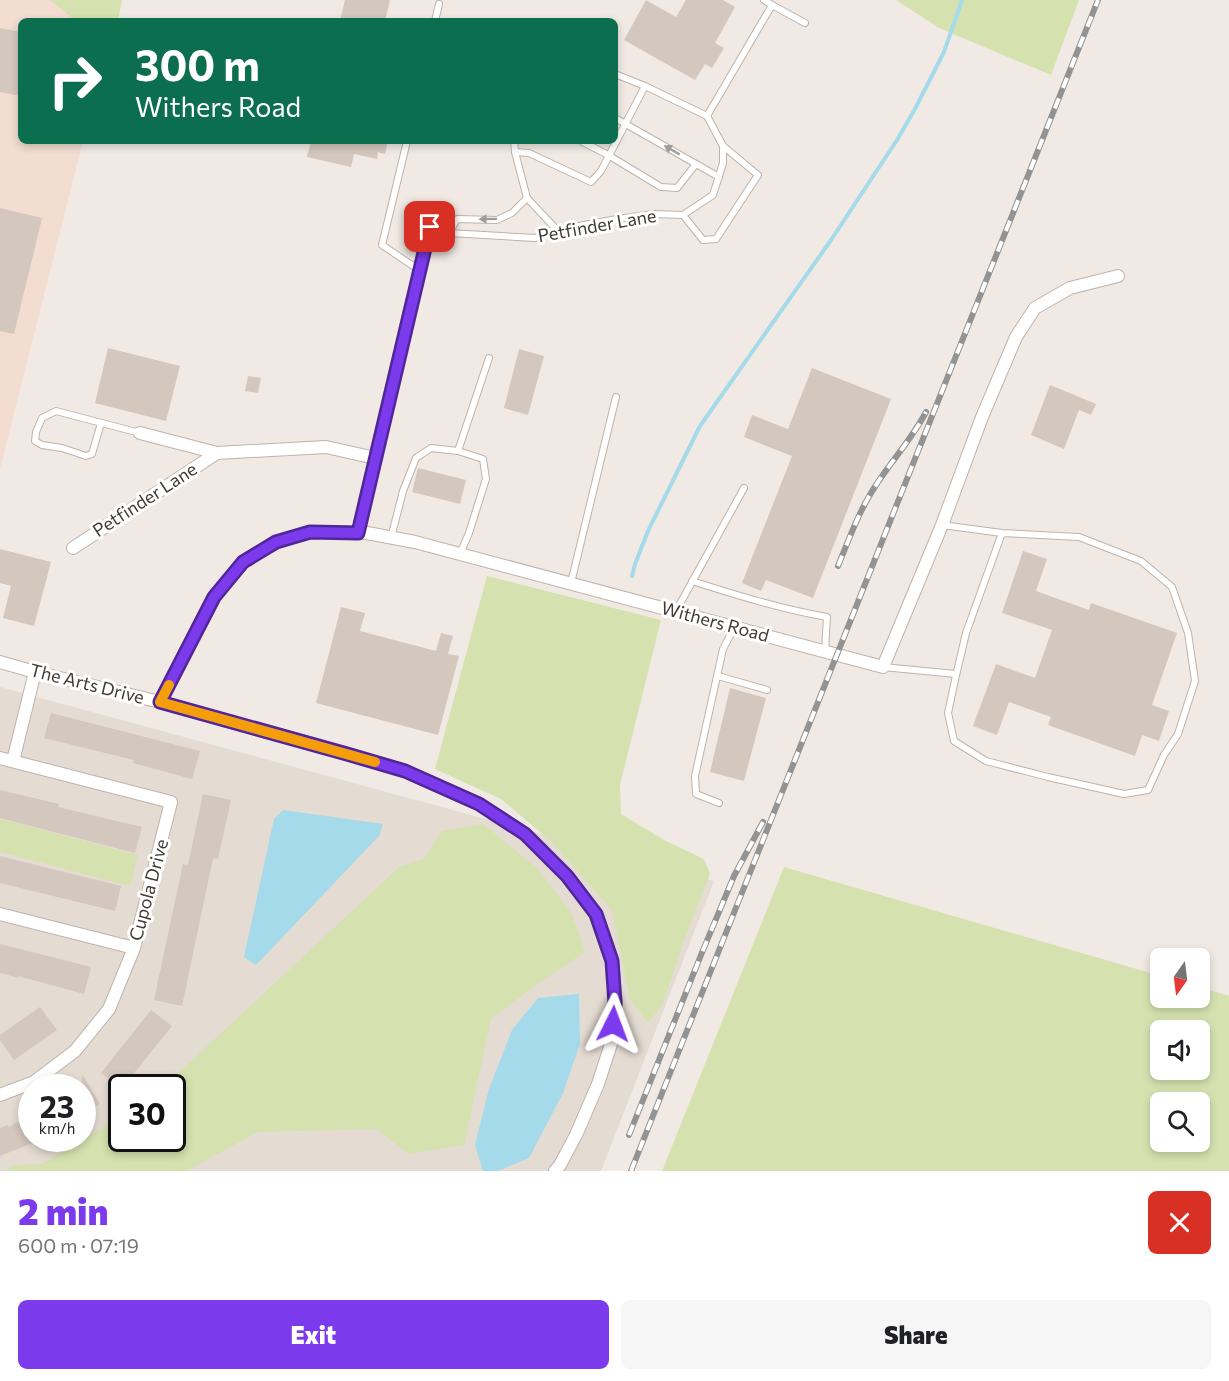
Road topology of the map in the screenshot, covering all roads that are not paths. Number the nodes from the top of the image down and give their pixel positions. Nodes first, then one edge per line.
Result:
1 (765, 0) edge
2 (439, 4) dead end
3 (772, 4) junction
4 (436, 18) edge
5 (805, 23) dead end
6 (618, 75) edge
7 (645, 86) junction
8 (707, 116) junction
9 (618, 120) edge
10 (625, 123) junction
11 (618, 137) edge
12 (406, 144) edge
13 (514, 144) edge
14 (587, 144) edge
15 (614, 144) edge
16 (723, 146) junction
17 (515, 152) junction
18 (609, 155) junction
19 (696, 164) junction
20 (719, 177) junction
21 (527, 198) junction
22 (434, 214) dead end
23 (683, 215) junction
24 (430, 227) junction
25 (557, 230) junction
26 (449, 233) junction
27 (419, 271) junction
28 (1118, 276) dead end
29 (489, 358) dead end
30 (616, 397) dead end
31 (101, 423) junction
32 (140, 433) joint
33 (458, 451) junction
34 (217, 453) junction
35 (375, 458) junction
36 (744, 488) dead end
37 (942, 525) junction
38 (358, 533) junction
39 (1002, 533) junction
40 (391, 538) junction
41 (73, 548) dead end
42 (460, 554) junction
43 (692, 581) junction
44 (571, 584) junction
45 (675, 612) junction
46 (734, 628) junction
47 (825, 652) junction
48 (0, 662) edge
49 (883, 667) junction
50 (35, 672) junction
51 (956, 674) junction
52 (718, 676) junction
53 (767, 690) dead end
54 (160, 702) junction
55 (0, 758) edge
56 (13, 761) junction
57 (719, 803) dead end
58 (0, 914) edge
59 (134, 948) junction
60 (0, 1095) edge
61 (555, 1171) edge

1 - 3 lane
2 - 4 lane
3 - 5 lane
3 - 8 lane
6 - 7 lane
7 - 8 lane
7 - 10 lane
8 - 16 lane
9 - 10 lane
10 - 11 lane
19 -> 10 lane
12 - 27 lane
13 - 17 lane
14 - 18 lane
15 - 18 lane
16 - 20 lane, Petfinder Lane
16 - 23 lane
17 - 18 lane
17 - 21 lane
18 - 19 lane
19 - 20 lane
20 - 23 lane, Petfinder Lane
21 - 25 lane
21 -> 26 lane
22 - 24 street
23 - 25 lane, Petfinder Lane
24 - 26 lane, Petfinder Lane
24 - 27 street
25 - 26 lane, Petfinder Lane
27 - 35 street
28 - 37 street
29 - 33 lane
30 - 44 lane
31 - 31 lane
31 - 32 lane
32 - 34 street, Petfinder Lane
33 - 40 lane
33 - 42 lane
34 - 35 street, Petfinder Lane
34 - 41 street, Petfinder Lane
35 - 38 street
36 - 43 lane
37 - 39 lane
37 - 49 street
38 - 40 street, Withers Road
38 - 54 street, Withers Road
39 - 51 lane
39 - 51 lane
40 - 42 street, Withers Road
42 - 44 street, Withers Road
43 - 45 lane
43 - 47 lane
44 - 45 street, Withers Road
45 - 46 street, Withers Road
46 - 47 street, Withers Road
46 - 52 lane
47 - 49 street, Withers Road
48 - 50 street, The Arts Drive
49 - 51 lane
50 - 54 street, The Arts Drive
50 - 56 street
52 - 53 lane
52 - 57 lane
54 - 61 street, The Arts Drive
55 - 56 street, Cupola Drive
56 - 59 street, Cupola Drive
58 - 59 street
59 - 60 street, Cupola Drive

